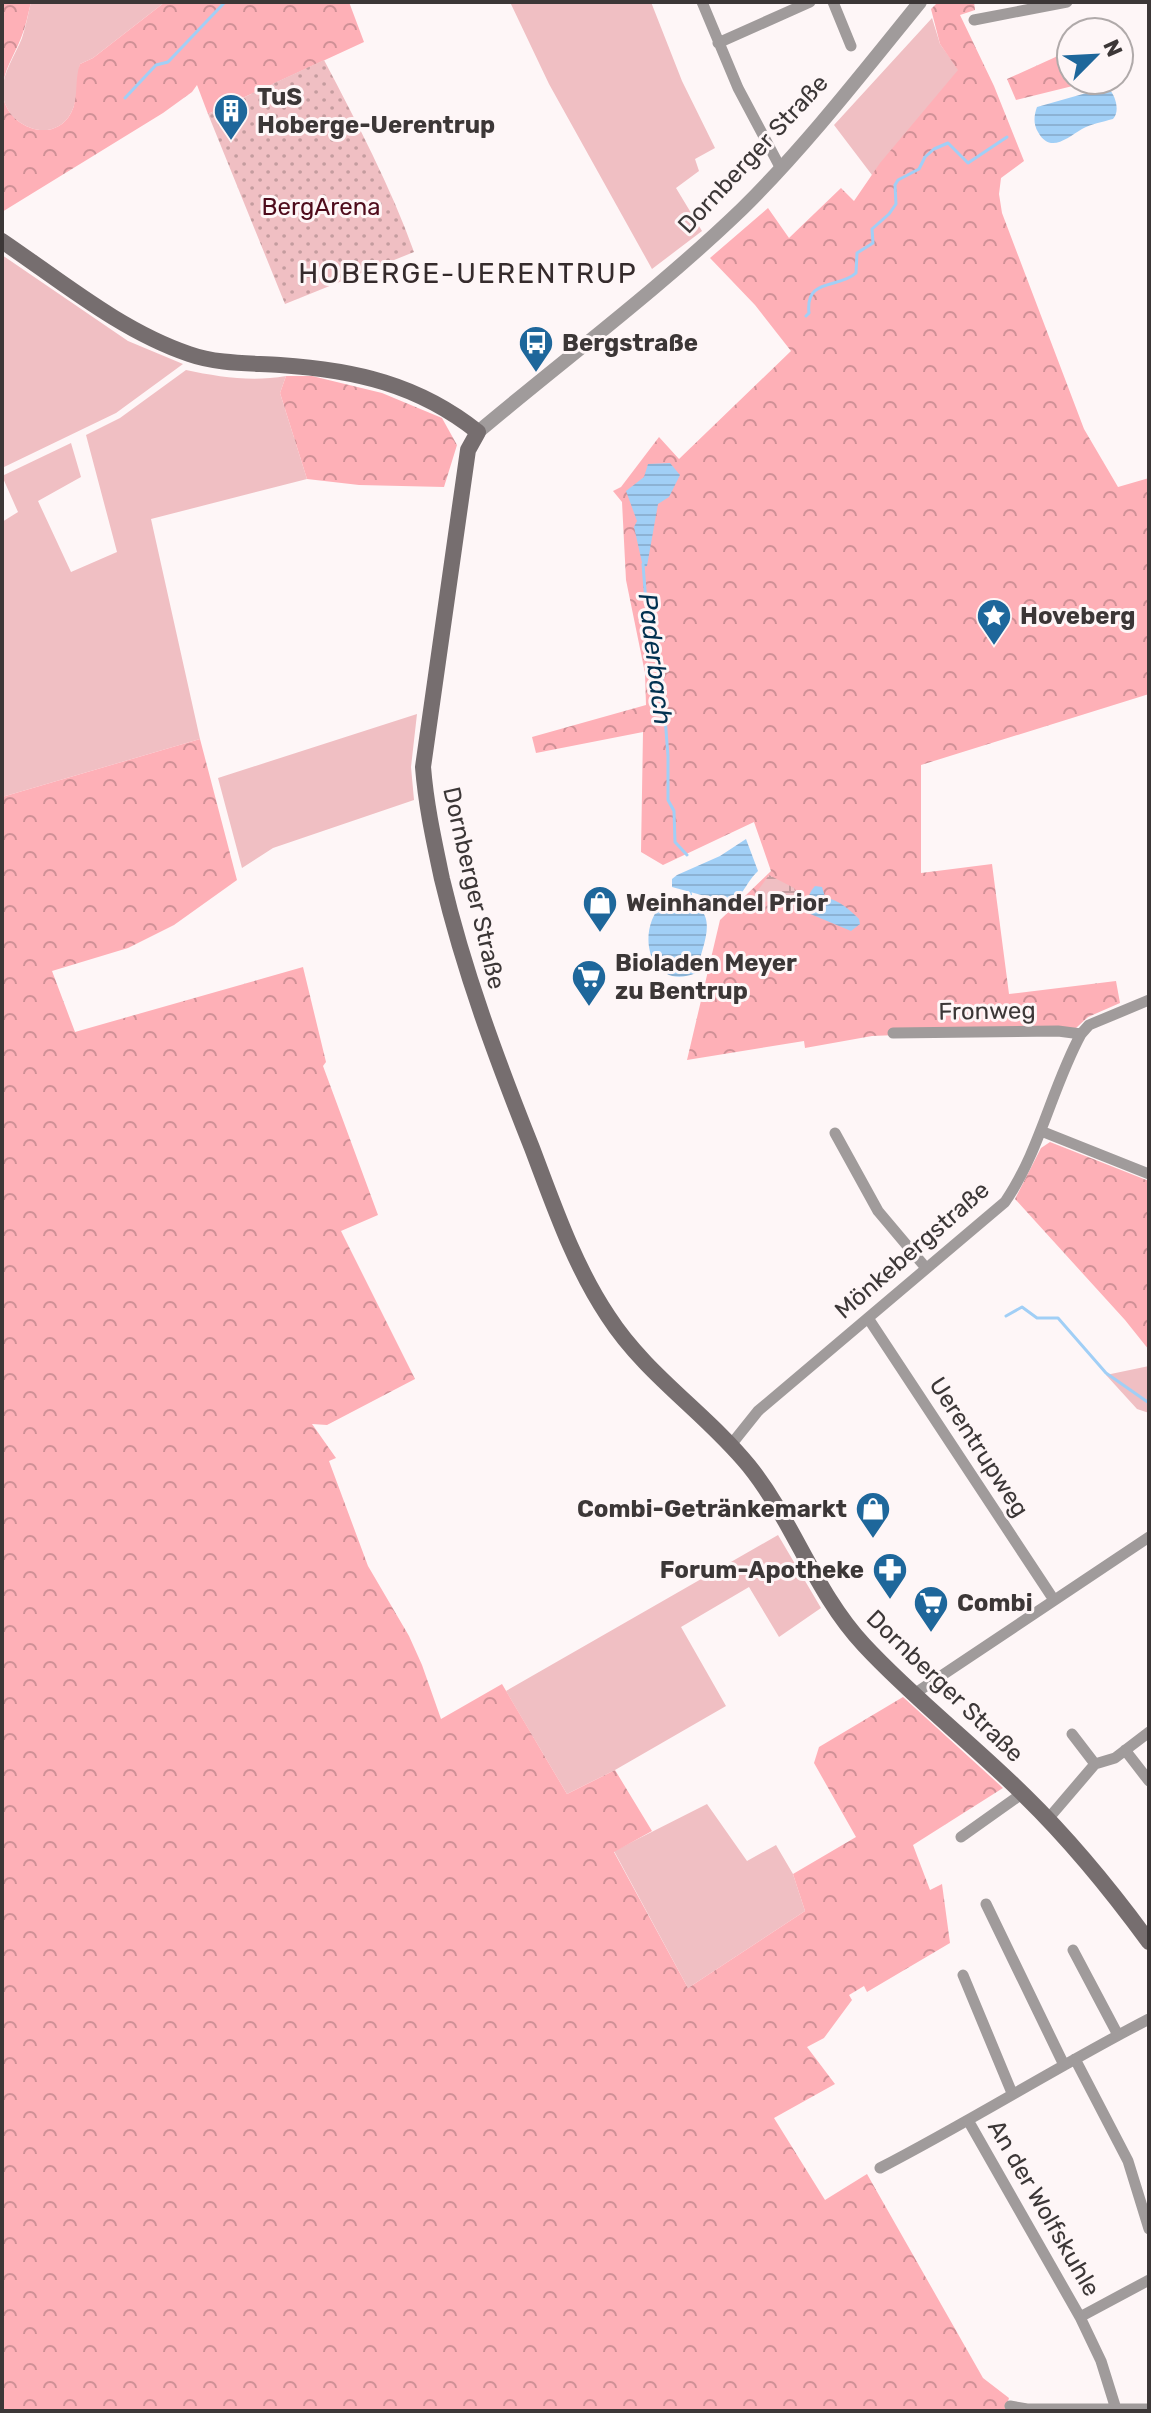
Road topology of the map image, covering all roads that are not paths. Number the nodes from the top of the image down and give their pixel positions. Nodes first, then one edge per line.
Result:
1 (702, 2) edge
2 (810, 2) edge
3 (833, 2) edge
4 (920, 2) edge
5 (1067, 2) edge
6 (974, 20) dead end
7 (718, 43) junction
8 (851, 46) dead end
9 (780, 167) junction
10 (2, 241) edge
11 (478, 432) junction
12 (1149, 1000) edge
13 (893, 1033) dead end
14 (1081, 1034) junction
15 (1041, 1131) junction
16 (835, 1133) dead end
17 (1149, 1174) edge
18 (926, 1268) junction
19 (868, 1318) junction
20 (730, 1446) junction
21 (1149, 1537) edge
22 (1054, 1600) junction
23 (914, 1694) junction
24 (1149, 1732) edge
25 (1072, 1734) dead end
26 (1125, 1750) junction
27 (1095, 1764) junction
28 (1149, 1781) edge
29 (1023, 1793) junction
30 (1048, 1819) junction
31 (961, 1837) dead end
32 (986, 1904) dead end
33 (1149, 1942) edge
34 (1073, 1950) dead end
35 (963, 1975) dead end
36 (1149, 2019) edge
37 (1118, 2035) junction
38 (1069, 2062) junction
39 (1012, 2093) junction
40 (969, 2122) junction
41 (880, 2168) dead end
42 (1149, 2229) edge
43 (1149, 2280) edge
44 (1080, 2317) junction
45 (1010, 2406) dead end
46 (1116, 2409) junction
47 (1149, 2409) edge

1 - 7 street
2 - 7 street
3 - 8 street
4 - 9 street, Dornberger Straße
5 - 6 street
7 - 9 street
9 - 11 street, Dornberger Straße
10 - 11 main road
11 - 20 main road, Dornberger Straße
12 - 14 street
13 - 14 street, Fronweg
14 - 15 street, Mönkebergstraße
15 - 17 street
15 - 18 street, Mönkebergstraße
16 - 18 street
18 - 19 street, Mönkebergstraße
19 - 20 street, Mönkebergstraße
19 - 22 street, Uerentrupweg
20 - 23 main road, Dornberger Straße
21 - 22 street
22 - 23 street
23 - 29 main road, Dornberger Straße
24 - 26 street
25 - 27 street
26 - 27 street
26 - 28 street
27 - 30 street
29 - 30 main road, Dornberger Straße
29 - 31 street, Dornberger Straße
30 - 33 main road, Dornberger Straße
32 - 38 street
34 - 37 street
35 - 39 street
36 - 37 street
37 - 38 street
38 - 39 street
38 - 42 street
39 - 40 street
40 - 41 street
40 - 44 street, An der Wolfskuhle
43 - 44 street, An der Wolfskuhle
44 - 46 street, An der Wolfskuhle
45 - 46 street
46 - 47 street

